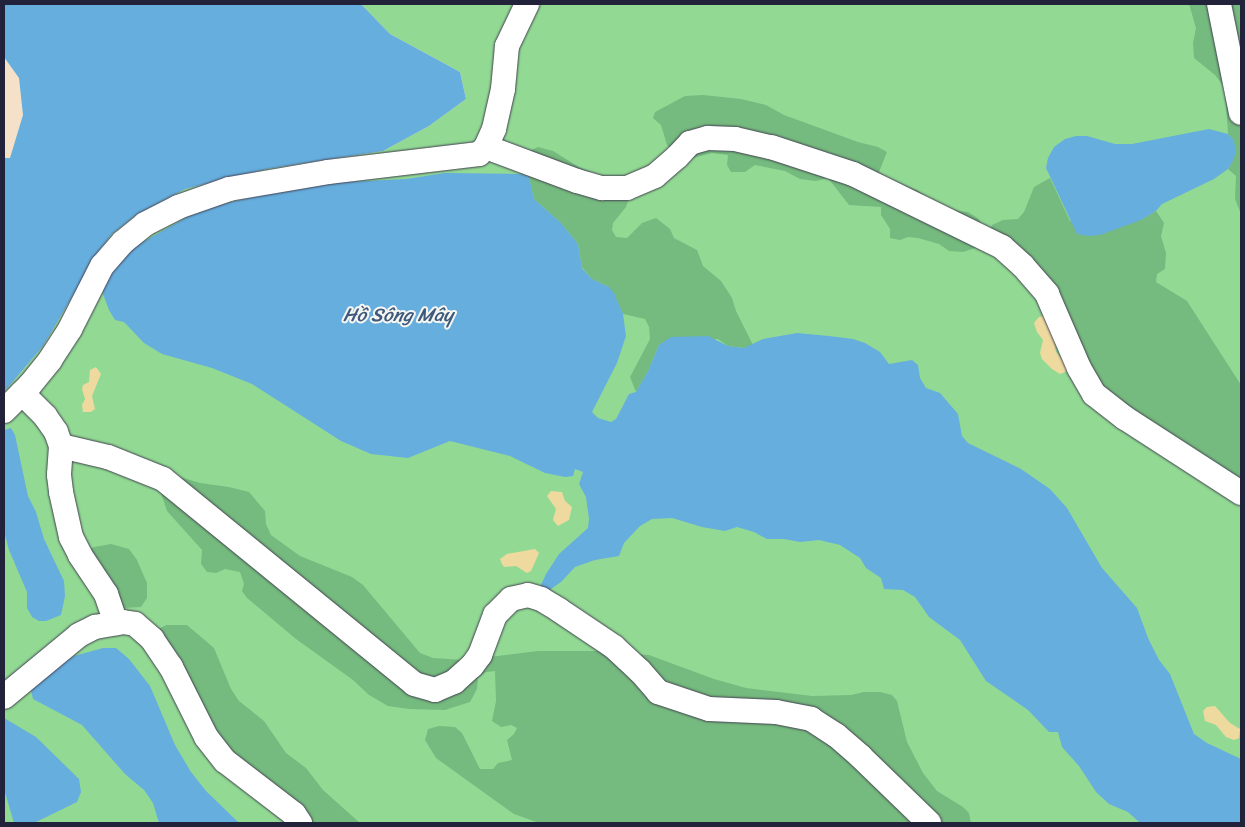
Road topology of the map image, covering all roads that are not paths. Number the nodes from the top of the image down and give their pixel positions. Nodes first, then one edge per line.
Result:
1 (527, 4) edge
2 (1220, 4) edge
3 (1241, 113) edge
4 (486, 147) junction
5 (22, 393) junction
6 (4, 411) edge
7 (61, 446) junction
8 (1241, 493) edge
9 (116, 623) junction
10 (4, 696) edge
11 (300, 823) edge
12 (929, 823) edge

1 - 4 lane
2 - 3 lane
4 - 5 lane
4 - 8 lane
5 - 6 lane
5 - 7 lane
7 - 9 lane
7 - 12 lane
9 - 10 lane
9 - 11 lane

